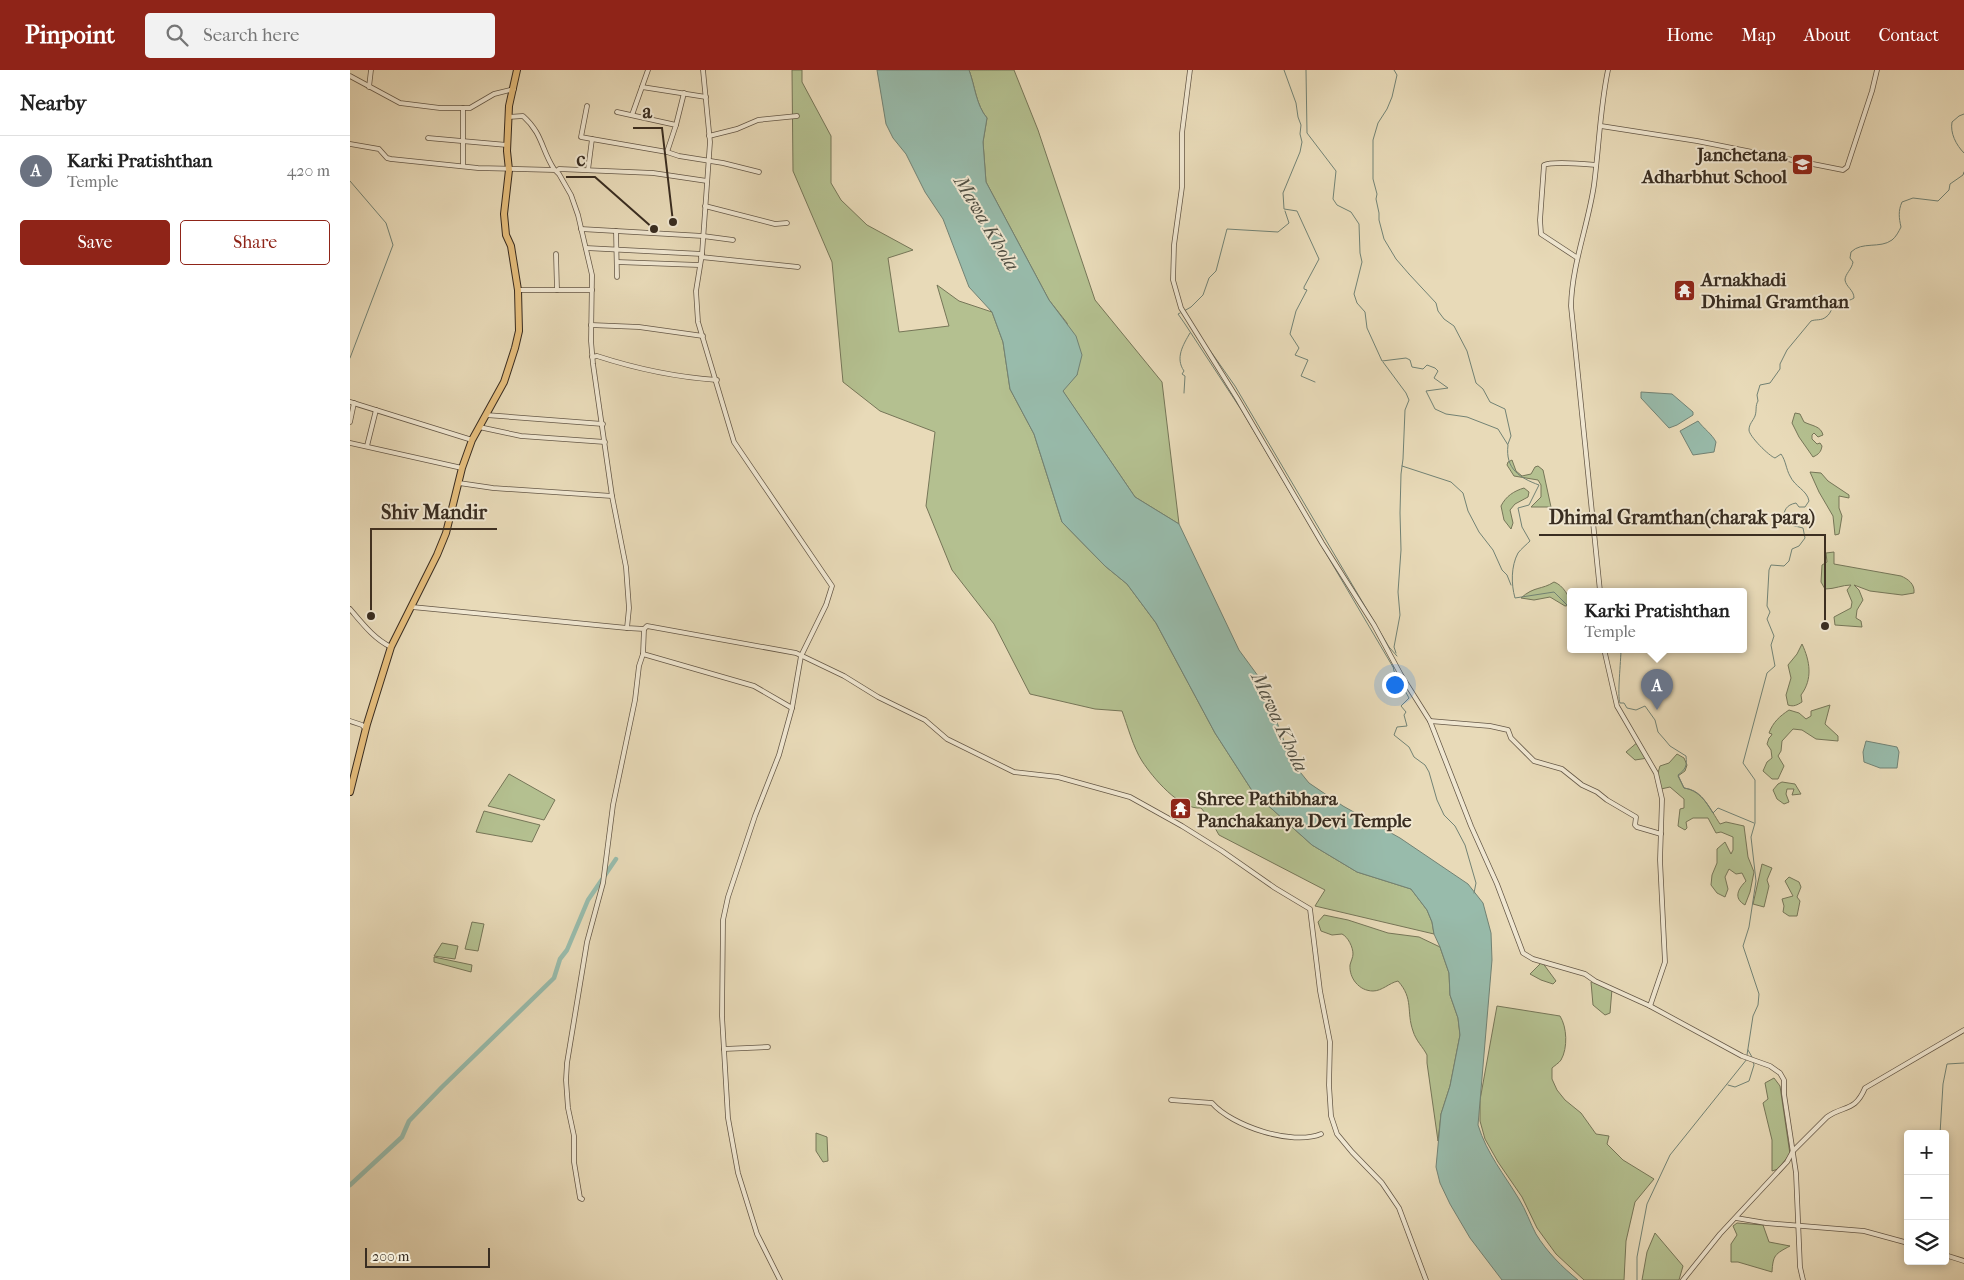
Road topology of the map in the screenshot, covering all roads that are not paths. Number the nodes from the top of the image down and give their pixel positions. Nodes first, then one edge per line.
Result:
1 (371, 70) edge
2 (517, 70) edge
3 (648, 70) edge
4 (703, 70) edge
5 (1190, 70) edge
6 (1608, 70) edge
7 (1877, 70) edge
8 (350, 76) edge
9 (369, 87) junction
10 (642, 87) junction
11 (514, 89) junction
12 (684, 93) junction
13 (706, 97) junction
14 (587, 106) dead end
15 (463, 108) junction
16 (617, 112) dead end
17 (632, 115) junction
18 (797, 116) dead end
19 (508, 117) junction
20 (676, 125) junction
21 (1601, 126) junction
22 (709, 136) junction
23 (428, 138) dead end
24 (592, 139) junction
25 (462, 142) junction
26 (350, 144) edge
27 (507, 145) junction
28 (668, 152) junction
29 (708, 161) junction
30 (1596, 165) junction
31 (463, 166) junction
32 (510, 170) junction
33 (556, 170) junction
34 (588, 170) junction
35 (759, 172) dead end
36 (707, 180) junction
37 (705, 206) junction
38 (786, 223) dead end
39 (581, 229) junction
40 (616, 231) junction
41 (703, 236) junction
42 (733, 240) dead end
43 (586, 248) junction
44 (617, 250) junction
45 (556, 254) dead end
46 (701, 256) junction
47 (1576, 257) junction
48 (617, 262) junction
49 (699, 266) junction
50 (798, 267) dead end
51 (617, 277) dead end
52 (518, 290) junction
53 (556, 290) junction
54 (592, 290) junction
55 (591, 325) junction
56 (702, 336) junction
57 (592, 357) junction
58 (716, 380) junction
59 (352, 403) edge
60 (376, 410) junction
61 (486, 415) junction
62 (350, 422) edge
63 (603, 424) junction
64 (479, 427) junction
65 (472, 440) junction
66 (605, 442) junction
67 (350, 443) edge
68 (367, 446) junction
69 (462, 468) junction
70 (459, 483) junction
71 (612, 496) junction
72 (1600, 588) edge
73 (412, 607) junction
74 (350, 609) edge
75 (627, 628) junction
76 (644, 629) junction
77 (391, 647) junction
78 (1605, 653) edge
79 (643, 654) junction
80 (801, 656) junction
81 (792, 708) junction
82 (350, 721) edge
83 (1430, 721) junction
84 (366, 730) junction
85 (350, 792) edge
86 (1662, 834) junction
87 (1650, 1006) junction
88 (1964, 1030) edge
89 (768, 1048) dead end
90 (724, 1049) junction
91 (1171, 1100) dead end
92 (1321, 1134) dead end
93 (1793, 1151) junction
94 (582, 1199) dead end
95 (1736, 1218) junction
96 (1798, 1226) junction
97 (1904, 1242) edge
98 (1949, 1256) edge
99 (1964, 1261) edge
100 (780, 1280) edge
101 (1426, 1280) edge
102 (1683, 1280) edge
103 (1803, 1280) edge

1 - 9 street
2 - 11 main road
3 - 10 street
4 - 13 street
5 - 83 street
6 - 21 street
7 - 21 street
8 - 9 street
9 - 15 street
10 - 12 street
10 - 17 street
11 - 15 street
11 - 19 main road
12 - 13 street
12 - 20 street
13 - 22 street
14 - 24 street
15 - 25 street
16 - 17 street
17 - 20 street
18 - 22 street
19 - 27 main road
19 - 33 street
20 - 28 street
21 - 30 street
22 - 29 street
23 - 25 street
24 - 28 street
24 - 34 street
25 - 27 street
25 - 31 street
26 - 31 street
27 - 32 main road
28 - 29 street
29 - 35 street
29 - 36 street
30 - 47 street
30 - 47 street
31 - 32 street
32 - 33 street
32 - 52 main road
33 - 34 street
33 - 39 street
34 - 36 street
36 - 37 street
37 - 38 street
37 - 41 street
39 - 40 street
39 - 43 street
40 - 41 street
40 - 44 street
41 - 42 street
41 - 46 street
43 - 44 street
43 - 54 street
44 - 46 street
44 - 48 street
45 - 53 street
46 - 49 street
46 - 50 street
47 - 72 street
48 - 49 street
48 - 51 street
49 - 56 street
52 - 53 street
52 - 61 main road
53 - 54 street
54 - 55 street
55 - 56 street
55 - 57 street
56 - 58 street
57 - 58 street
57 - 63 street
58 - 80 street
59 - 60 street
59 - 62 street
60 - 65 street
60 - 68 street
61 - 63 street
61 - 64 main road
63 - 66 street
64 - 65 main road
64 - 66 street
65 - 69 main road
66 - 71 street
67 - 68 street
68 - 69 street
69 - 70 main road
70 - 71 street
70 - 73 main road
71 - 75 street
73 - 75 street
73 - 77 main road
74 - 77 street
75 - 76 street
76 - 79 street
76 - 80 street
77 - 84 main road
78 - 86 street
79 - 81 street
79 - 94 street
80 - 81 street
80 - 101 street
81 - 90 street
82 - 84 street
83 - 86 street
83 - 87 street
84 - 85 main road
86 - 87 street
87 - 93 street
88 - 93 street
89 - 90 street
90 - 100 street
91 - 92 street
93 - 95 street
93 - 96 street
95 - 96 street
95 - 102 street
96 - 97 street
96 - 103 street
98 - 99 street

